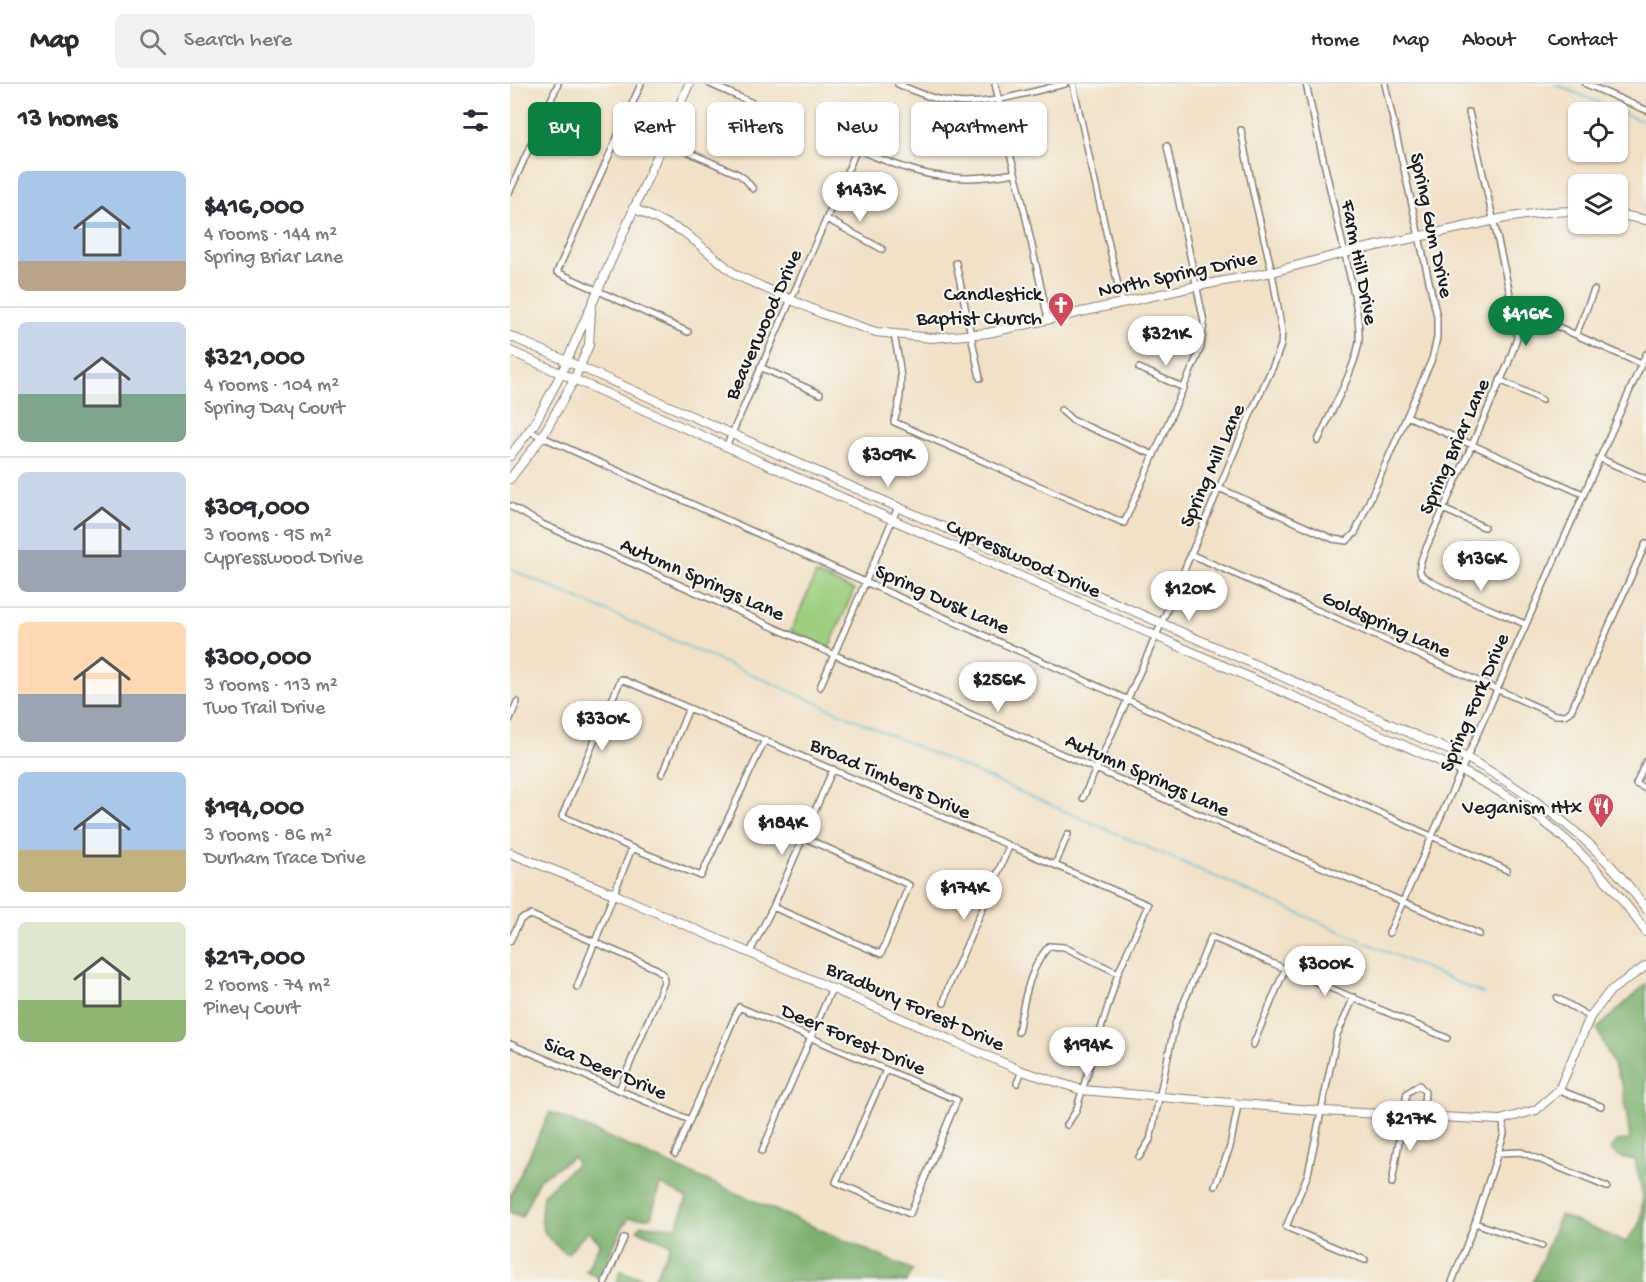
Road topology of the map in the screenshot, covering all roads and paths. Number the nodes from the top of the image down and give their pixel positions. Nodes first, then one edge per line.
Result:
1 (558, 84) edge
2 (641, 84) edge
3 (689, 84) edge
4 (710, 84) edge
5 (898, 84) edge
6 (995, 84) edge
7 (1065, 84) edge
8 (1073, 84) edge
9 (1306, 84) edge
10 (1385, 84) edge
11 (1586, 84) edge
12 (998, 98) junction
13 (681, 102) edge
14 (750, 102) edge
15 (1646, 110) edge
16 (1469, 112) dead end
17 (1241, 130) dead end
18 (1167, 146) dead end
19 (695, 155) edge
20 (656, 156) edge
21 (1015, 173) junction
22 (753, 189) dead end
23 (510, 191) edge
24 (633, 208) junction
25 (1568, 211) edge
26 (1628, 216) edge
27 (826, 219) junction
28 (1493, 220) junction
29 (1646, 220) edge
30 (1419, 238) junction
31 (882, 249) dead end
32 (1344, 253) junction
33 (956, 263) dead end
34 (1272, 272) junction
35 (1197, 286) junction
36 (1594, 290) dead end
37 (598, 292) junction
38 (790, 300) junction
39 (1122, 303) junction
40 (591, 306) junction
41 (1515, 315) junction
42 (1047, 319) junction
43 (688, 332) dead end
44 (894, 335) junction
45 (1576, 335) junction
46 (510, 336) edge
47 (971, 336) junction
48 (510, 351) edge
49 (1646, 354) edge
50 (567, 361) junction
51 (1641, 364) junction
52 (580, 367) junction
53 (760, 367) junction
54 (1139, 368) dead end
55 (561, 374) junction
56 (981, 378) dead end
57 (574, 380) junction
58 (1500, 380) junction
59 (1184, 388) junction
60 (820, 394) dead end
61 (1542, 400) dead end
62 (1061, 410) dead end
63 (1407, 416) junction
64 (529, 431) junction
65 (732, 434) junction
66 (543, 437) junction
67 (1318, 441) dead end
68 (1472, 445) junction
69 (726, 447) junction
70 (1154, 455) junction
71 (510, 456) edge
72 (1599, 458) junction
73 (510, 479) edge
74 (1646, 479) edge
75 (1219, 488) junction
76 (1583, 494) junction
77 (510, 506) edge
78 (898, 507) junction
79 (1443, 509) junction
80 (893, 519) junction
81 (1484, 527) dead end
82 (1646, 543) edge
83 (1190, 554) junction
84 (1030, 564) junction
85 (1025, 577) junction
86 (865, 581) junction
87 (1162, 623) junction
88 (1525, 624) junction
89 (1156, 636) junction
90 (835, 654) junction
91 (820, 687) dead end
92 (1496, 689) junction
93 (1319, 692) junction
94 (1127, 699) junction
95 (517, 702) dead end
96 (1313, 704) junction
97 (689, 708) junction
98 (510, 719) edge
99 (765, 740) junction
100 (1467, 758) junction
101 (1646, 761) edge
102 (833, 769) junction
103 (1096, 769) junction
104 (1462, 771) junction
105 (662, 774) dead end
106 (1646, 789) edge
107 (1083, 798) dead end
108 (1068, 834) dead end
109 (1432, 836) junction
110 (803, 837) junction
111 (1585, 840) junction
112 (1009, 847) junction
113 (632, 848) junction
114 (1576, 850) junction
115 (510, 853) edge
116 (1055, 865) junction
117 (1507, 870) dead end
118 (614, 894) junction
119 (1402, 902) junction
120 (773, 908) junction
121 (1646, 909) edge
122 (1646, 932) edge
123 (1389, 933) dead end
124 (1479, 934) dead end
125 (510, 941) edge
126 (595, 942) junction
127 (750, 952) junction
128 (1646, 966) edge
129 (1288, 968) junction
130 (1118, 973) junction
131 (577, 987) dead end
132 (832, 988) junction
133 (1354, 997) junction
134 (1557, 998) dead end
135 (944, 1003) dead end
136 (1590, 1017) junction
137 (1018, 1032) dead end
138 (811, 1038) junction
139 (1447, 1038) dead end
140 (510, 1044) edge
141 (1253, 1045) dead end
142 (886, 1070) junction
143 (1022, 1071) junction
144 (1017, 1083) dead end
145 (1559, 1089) junction
146 (619, 1090) junction
147 (1082, 1090) junction
148 (1161, 1097) junction
149 (1236, 1103) junction
150 (1601, 1106) dead end
151 (1322, 1111) junction
152 (1404, 1116) junction
153 (1420, 1117) junction
154 (690, 1120) junction
155 (1500, 1120) junction
156 (1066, 1125) dead end
157 (762, 1151) dead end
158 (1499, 1153) junction
159 (675, 1154) dead end
160 (1139, 1157) dead end
161 (1392, 1183) dead end
162 (1215, 1186) dead end
163 (1607, 1187) dead end
164 (1475, 1223) junction
165 (624, 1238) dead end
166 (1542, 1246) dead end
167 (1365, 1260) dead end
168 (605, 1282) edge
169 (1452, 1282) edge

1 - 23 street
2 - 37 street
3 - 13 street
4 - 14 street
5 - 12 street
6 - 12 street
7 - 12 street
8 - 39 street
9 - 32 street, Farm Hill Drive
10 - 30 street, Spring Gum Drive
11 - 15 street
12 - 21 street
16 - 28 street, Spring Briar Lane
17 - 34 street, Spring Mill Lane
18 - 35 street
19 - 22 street
20 - 24 street
21 - 27 street, Beaverwood Drive
21 - 42 street
24 - 37 street
24 - 38 street, North Spring Drive
25 - 28 street, North Spring Drive
26 - 29 street
27 - 31 street
27 - 38 street, Beaverwood Drive
28 - 30 street, North Spring Drive
28 - 41 street, Spring Briar Lane
30 - 32 street, North Spring Drive
30 - 63 street, Spring Gum Drive
32 - 34 street, North Spring Drive
32 - 67 street, Farm Hill Drive
33 - 47 street
34 - 35 street, North Spring Drive
34 - 75 street, Spring Mill Lane
35 - 39 street, North Spring Drive
35 - 59 street
36 - 45 street
37 - 40 street
37 - 43 street
38 - 44 street, North Spring Drive
38 - 53 street, Beaverwood Drive
39 - 42 street, North Spring Drive
40 - 50 street
40 - 52 street
41 - 45 street
41 - 58 street, Spring Briar Lane
42 - 47 street, North Spring Drive
44 - 47 street, North Spring Drive
44 - 70 street
45 - 51 street
46 - 50 street, Cypresswood Drive
47 - 56 street
48 - 55 street, Cypresswood Drive
49 - 51 street, Spring Fork Drive
50 - 52 street, Cypresswood Drive
50 - 55 street
51 - 72 street, Spring Fork Drive
52 - 57 street
52 - 65 street, Cypresswood Drive
53 - 60 street
53 - 65 street, Beaverwood Drive
54 - 59 street
55 - 57 street, Cypresswood Drive
55 - 64 street
57 - 66 street
57 - 69 street, Cypresswood Drive
58 - 61 street
58 - 68 street, Spring Briar Lane
59 - 70 street
62 - 70 street
63 - 68 street
63 - 75 street, Spring Gum Drive
64 - 66 street, Spring Dusk Lane
64 - 71 street
65 - 69 street, Beaverwood Drive
65 - 78 street, Cypresswood Drive
66 - 73 street
66 - 86 street, Spring Dusk Lane
68 - 76 street
68 - 79 street, Spring Briar Lane
69 - 80 street, Cypresswood Drive
72 - 74 street
72 - 76 street, Spring Fork Drive
75 - 83 street, Spring Mill Lane
76 - 88 street, Spring Fork Drive
77 - 90 street, Autumn Springs Lane
78 - 80 street
78 - 84 street, Cypresswood Drive
79 - 81 street
79 - 88 street, Spring Briar Lane
80 - 85 street, Cypresswood Drive
80 - 86 street
82 - 92 street, Goldspring Lane
83 - 87 street, Spring Mill Lane
83 - 92 street, Goldspring Lane
84 - 85 street
84 - 87 street, Cypresswood Drive
85 - 89 street, Cypresswood Drive
86 - 90 street
86 - 94 street, Spring Dusk Lane
87 - 89 street, Spring Mill Lane
87 - 93 street, Cypresswood Drive
88 - 92 street, Spring Fork Drive
89 - 94 street, Spring Mill Lane
89 - 96 street, Cypresswood Drive
90 - 91 street
90 - 103 street, Autumn Springs Lane
92 - 100 street, Spring Fork Drive
93 - 96 street
93 - 100 street, Cypresswood Drive
94 - 103 street, Spring Mill Lane
94 - 109 street, Spring Dusk Lane
95 - 98 street
96 - 104 street, Cypresswood Drive
97 - 99 street, Broad Timbers Drive
97 - 105 street
97 - 113 street, Broad Timbers Drive
99 - 102 street, Broad Timbers Drive
99 - 113 street
100 - 104 street, Spring Fork Drive
100 - 111 street, Cypresswood Drive
101 - 106 street
102 - 110 street
102 - 112 street, Broad Timbers Drive
103 - 107 street, Spring Mill Lane
103 - 119 street, Autumn Springs Lane
104 - 109 street, Spring Fork Drive
104 - 114 street, Cypresswood Drive
108 - 116 street
109 - 117 street, Spring Dusk Lane
109 - 119 street, Spring Fork Drive
110 - 120 street
110 - 120 street
111 - 114 street
111 - 121 street, Cypresswood Drive
112 - 116 street, Broad Timbers Drive
112 - 135 street
113 - 118 street
114 - 122 street, Cypresswood Drive
115 - 118 street, Bradbury Forest Drive
116 - 130 street, Broad Timbers Drive
118 - 126 street
118 - 127 street, Bradbury Forest Drive
119 - 123 street, Spring Fork Drive
119 - 124 street, Autumn Springs Lane
120 - 127 street
125 - 126 street
126 - 131 street
126 - 146 street
127 - 132 street, Bradbury Forest Drive
128 - 136 street, Bradbury Forest Drive
129 - 133 street
129 - 141 street
129 - 148 street
130 - 137 street
130 - 147 street
132 - 138 street
132 - 143 street, Bradbury Forest Drive
133 - 139 street
133 - 151 street
134 - 136 street
136 - 145 street, Bradbury Forest Drive
138 - 142 street, Deer Forest Drive
138 - 154 street, Deer Forest Drive
138 - 157 street
140 - 146 street, Sica Deer Drive
142 - 142 street, Deer Forest Drive
143 - 144 street
143 - 147 street, Bradbury Forest Drive
145 - 150 street
145 - 155 street, Bradbury Forest Drive
146 - 154 street, Sica Deer Drive
147 - 148 street, Bradbury Forest Drive
147 - 156 street
148 - 149 street, Bradbury Forest Drive
148 - 160 street
149 - 151 street, Bradbury Forest Drive
149 - 162 street
151 - 152 street, Bradbury Forest Drive
151 - 167 street
152 - 153 street, Bradbury Forest Drive
152 - 153 street
152 - 161 street
153 - 155 street, Bradbury Forest Drive
154 - 159 street
155 - 158 street
158 - 163 street
158 - 164 street
164 - 166 street
164 - 169 street
165 - 168 street

